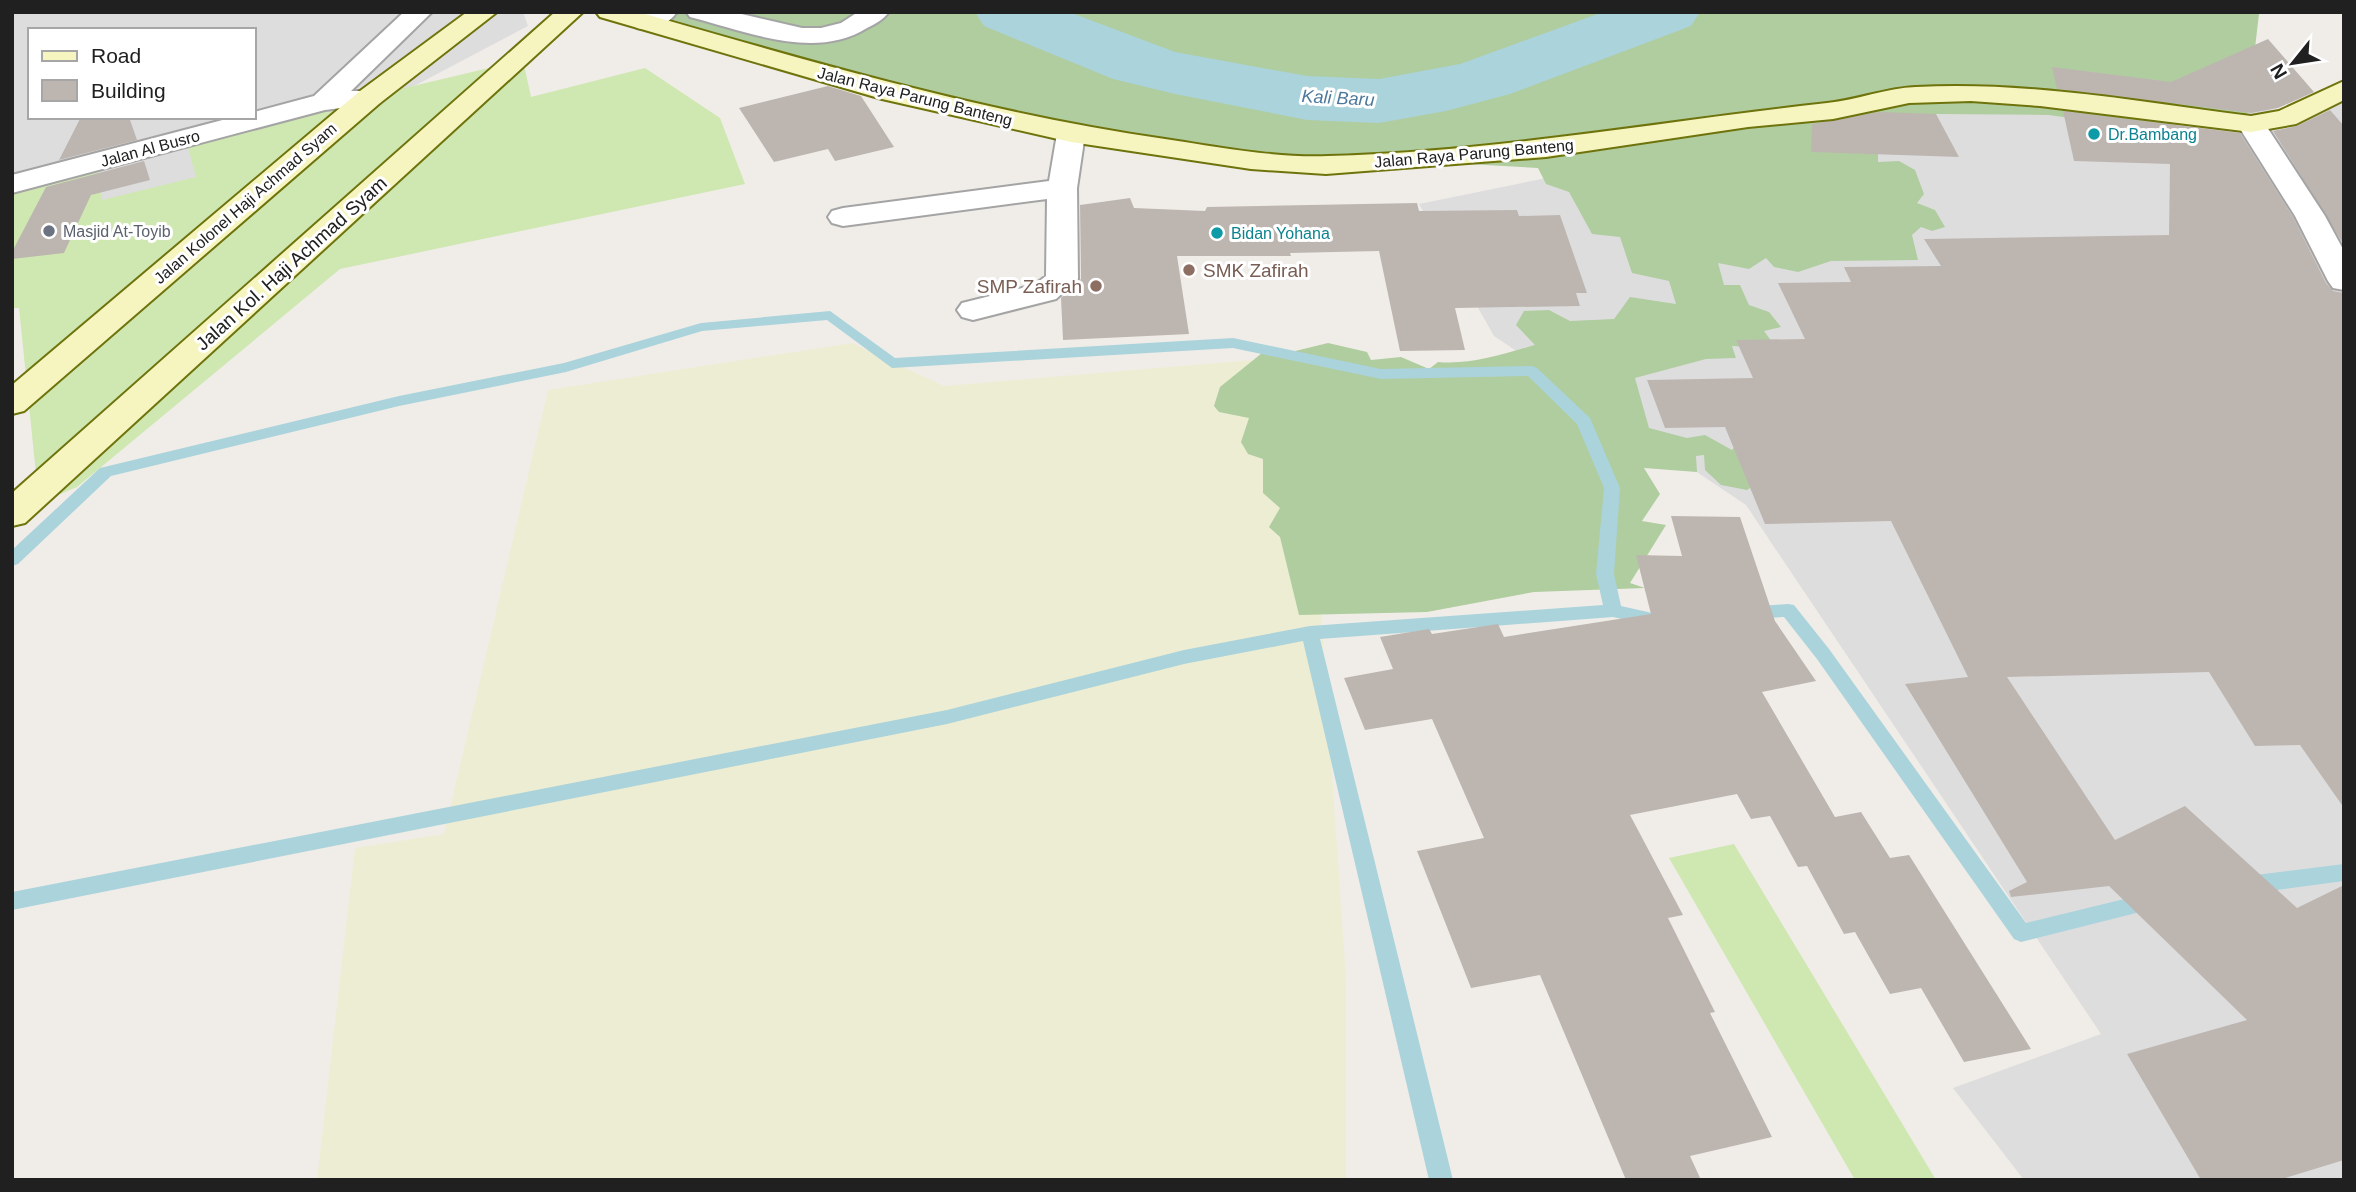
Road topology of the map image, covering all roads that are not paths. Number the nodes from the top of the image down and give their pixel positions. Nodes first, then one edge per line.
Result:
1 (418, 12) edge
2 (485, 12) edge
3 (569, 12) edge
4 (609, 12) edge
5 (699, 12) edge
6 (876, 12) edge
7 (655, 18) edge
8 (2344, 89) edge
9 (370, 97) junction
10 (324, 102) junction
11 (2251, 124) junction
12 (1071, 134) junction
13 (12, 184) edge
14 (1062, 187) junction
15 (2310, 216) junction
16 (843, 218) dead end
17 (2344, 218) edge
18 (2344, 281) edge
19 (973, 310) dead end
20 (12, 403) edge
21 (12, 514) edge

1 - 10 street
2 - 9 street, Jalan Kolonel Haji Achmad Syam
3 - 21 street, Jalan Kol. Haji Achmad Syam
4 - 7 street, Jalan Raya Parung Banteng
5 - 6 street
7 - 12 street, Jalan Raya Parung Banteng
8 - 11 street, Jalan Raya Parung Banteng
9 - 10 street, Jalan Al Busro
9 - 20 street, Jalan Kolonel Haji Achmad Syam
10 - 13 street, Jalan Al Busro
11 - 12 street, Jalan Raya Parung Banteng
11 - 15 street
12 - 14 street
14 - 16 street
14 - 19 street
15 - 17 street
15 - 18 street

